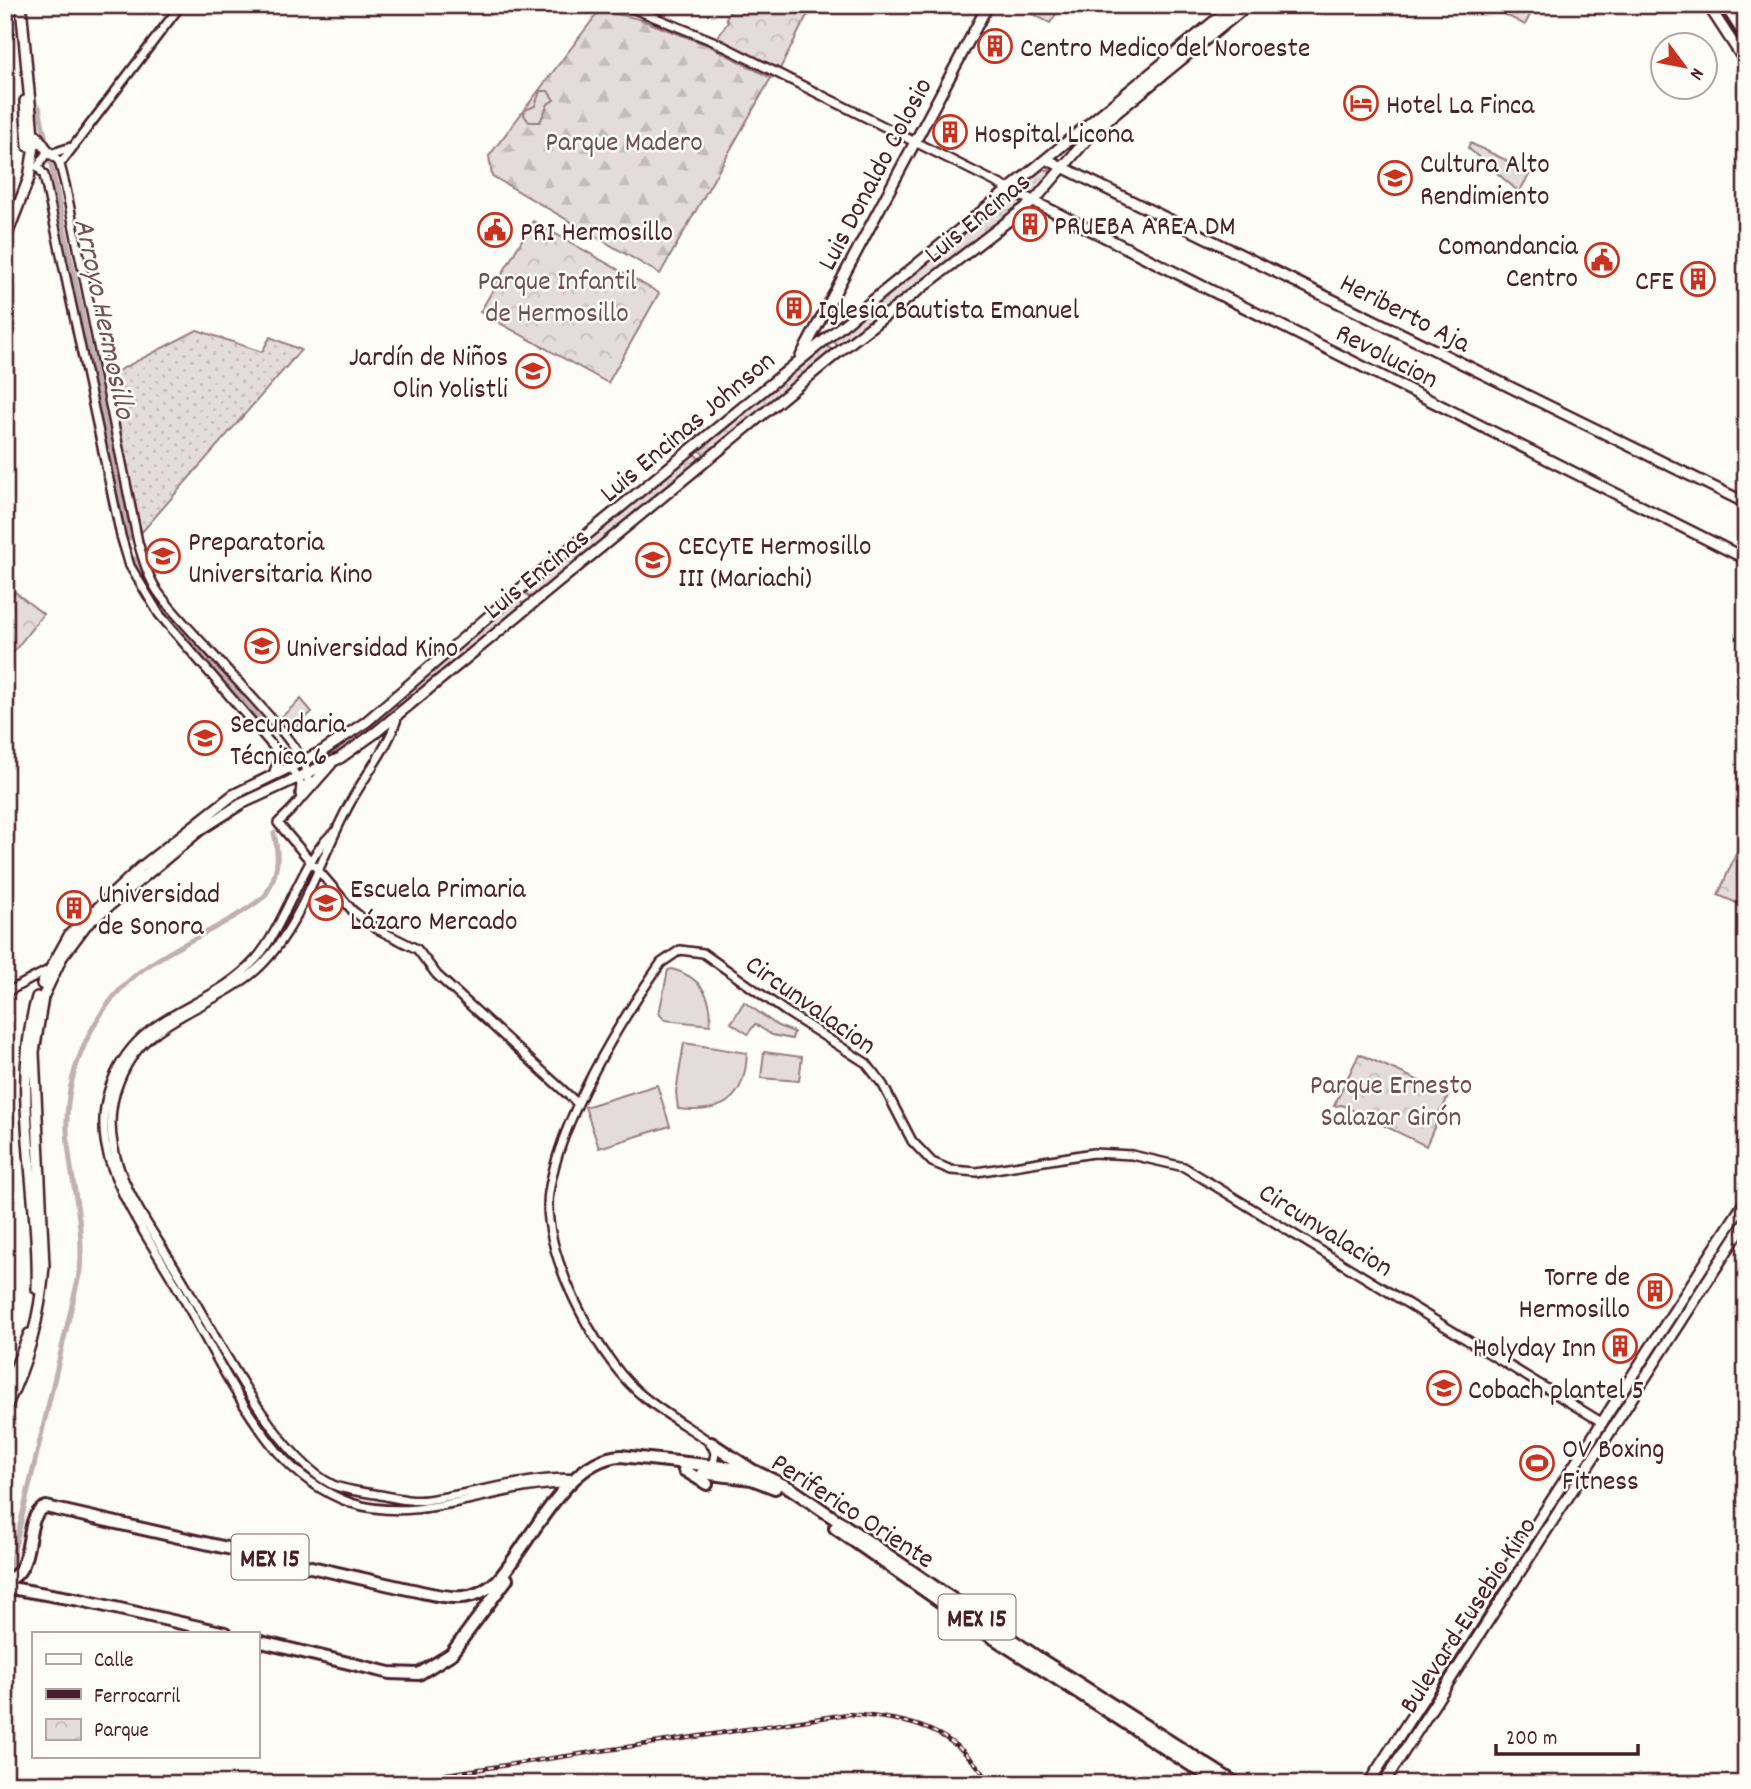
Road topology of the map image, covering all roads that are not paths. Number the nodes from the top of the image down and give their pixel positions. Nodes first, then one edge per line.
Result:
1 (19, 5) edge
2 (181, 5) edge
3 (624, 5) edge
4 (988, 5) edge
5 (1234, 5) edge
6 (1248, 5) edge
7 (1708, 5) edge
8 (1725, 5) edge
9 (1720, 23) junction
10 (1745, 34) edge
11 (1746, 63) edge
12 (34, 127) junction
13 (916, 142) junction
14 (74, 146) junction
15 (47, 154) junction
16 (1046, 159) junction
17 (60, 166) junction
18 (1065, 167) junction
19 (38, 168) junction
20 (1010, 189) junction
21 (1034, 201) junction
22 (5, 226) edge
23 (5, 240) edge
24 (798, 361) junction
25 (1746, 503) edge
26 (1746, 559) edge
27 (398, 714) junction
28 (281, 731) junction
29 (270, 741) junction
30 (281, 754) junction
31 (303, 760) junction
32 (332, 763) junction
33 (290, 766) junction
34 (274, 773) junction
35 (308, 773) junction
36 (298, 778) junction
37 (249, 785) junction
38 (256, 797) junction
39 (299, 800) junction
40 (314, 866) junction
41 (52, 968) junction
42 (5, 993) edge
43 (577, 1103) junction
44 (1746, 1200) edge
45 (1746, 1221) edge
46 (165, 1259) junction
47 (5, 1394) edge
48 (5, 1409) edge
49 (1604, 1423) junction
50 (712, 1443) junction
51 (752, 1470) junction
52 (710, 1475) junction
53 (574, 1482) junction
54 (8, 1585) edge
55 (495, 1588) junction
56 (221, 1632) edge
57 (259, 1641) edge
58 (1220, 1784) edge
59 (1237, 1784) edge
60 (1368, 1784) edge
61 (1382, 1784) edge

1 - 12 main road
1 - 19 main road
2 - 14 street
3 - 13 street
4 - 13 main road, Luis Donaldo Colosio
5 - 16 main road, Luis Encinas Johnson
6 - 18 main road, Luis Encinas
7 - 9 main road
8 - 10 main road
9 - 10 street
9 - 11 main road
12 - 15 main road
12 - 19 main road
13 - 20 street
13 - 24 main road, Luis Donaldo Colosio
14 - 15 street
14 - 17 street
15 - 17 street
15 - 19 street
15 - 19 street
16 - 18 main road, Heriberto Aja
16 - 20 main road, Luis Encinas Johnson
17 - 19 street
17 - 28 street
18 - 21 main road, Luis Encinas
18 - 25 main road, Heriberto Aja
19 - 22 main road
19 - 23 main road
19 - 29 street
20 - 21 main road, Revolucion
20 - 24 main road, Luis Encinas Johnson
21 - 26 main road, Revolucion
21 - 27 main road, Luis Encinas
24 - 31 main road, Luis Encinas Johnson
27 - 32 main road, Luis Encinas
27 - 40 street
28 - 29 street
28 - 31 street
29 - 30 street
30 - 33 street
30 - 34 main road
31 - 33 main road, Luis Encinas Johnson
31 - 35 street
32 - 35 main road, Luis Encinas
32 - 39 main road
33 - 34 main road, Luis Encinas Johnson
33 - 36 street
34 - 37 main road, Luis Encinas Johnson
35 - 36 main road, Luis Encinas
35 - 39 street
36 - 38 main road, Luis Encinas
36 - 39 street
37 - 38 main road
37 - 41 main road, Luis Encinas Johnson
38 - 41 main road, Luis Encinas
39 - 40 street
40 - 43 street
40 - 46 street
41 - 42 street
41 - 47 main road, Luis Encinas Johnson
41 - 48 main road, Luis Encinas
43 - 49 street, Circunvalacion
43 - 50 street, Circunvalacion
44 - 49 main road
45 - 61 main road, Bulevard Eusebio Kino
46 - 53 street
46 - 53 street
49 - 60 main road
50 - 51 highway
50 - 52 street
51 - 52 highway, Periferico Oriente / MEX 15
51 - 59 highway, Periferico Oriente / MEX 15
52 - 53 highway, Periferico Oriente / MEX 15
52 - 53 highway, Periferico Oriente / MEX 15
52 - 58 highway, Periferico Oriente / MEX 15
53 - 55 highway, Periferico Oriente / MEX 15
54 - 55 highway, MEX 15
54 - 56 highway, MEX 15
55 - 57 highway, MEX 15

